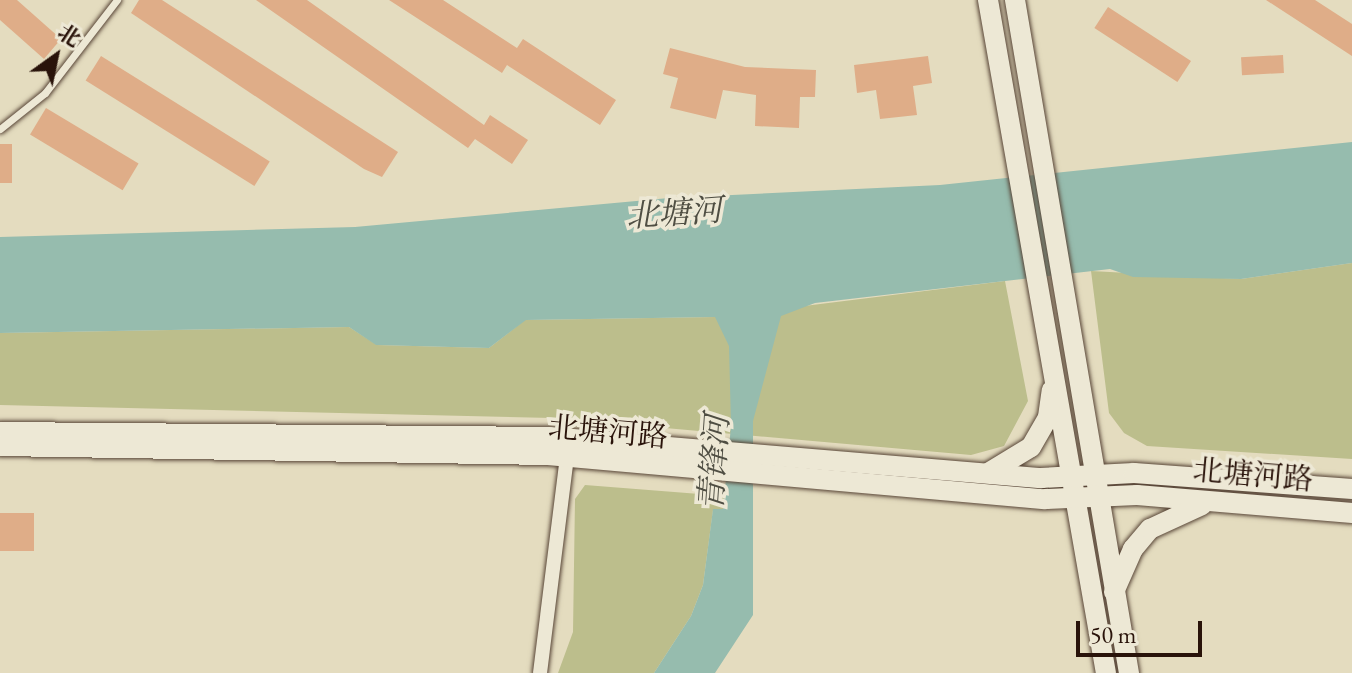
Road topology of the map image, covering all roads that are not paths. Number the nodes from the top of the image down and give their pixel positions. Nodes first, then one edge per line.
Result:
1 (117, 0) edge
2 (988, 0) edge
3 (1015, 0) edge
4 (0, 129) edge
5 (1055, 374) junction
6 (0, 432) edge
7 (0, 446) edge
8 (568, 449) junction
9 (769, 466) junction
10 (985, 474) junction
11 (1098, 475) junction
12 (1076, 486) junction
13 (1352, 489) edge
14 (1100, 496) junction
15 (1214, 502) junction
16 (1352, 513) edge
17 (1114, 592) junction
18 (540, 673) edge
19 (1106, 673) edge
20 (1129, 673) edge

1 - 4 lane
2 - 5 main road
3 - 11 main road
5 - 10 main road
5 - 12 main road
6 - 8 main road, 北塘河路
7 - 8 main road, 北塘河路
8 - 9 main road, 北塘河路
8 - 18 street
9 - 10 main road, 北塘河路
9 - 12 main road, 北塘河路
10 - 12 main road, 北塘河路
11 - 12 main road, 北塘河路
11 - 13 main road, 北塘河路
11 - 14 main road
12 - 14 main road, 北塘河路
12 - 19 main road
14 - 15 main road, 北塘河路
14 - 17 main road
15 - 16 main road, 北塘河路
15 - 17 main road
17 - 20 main road

